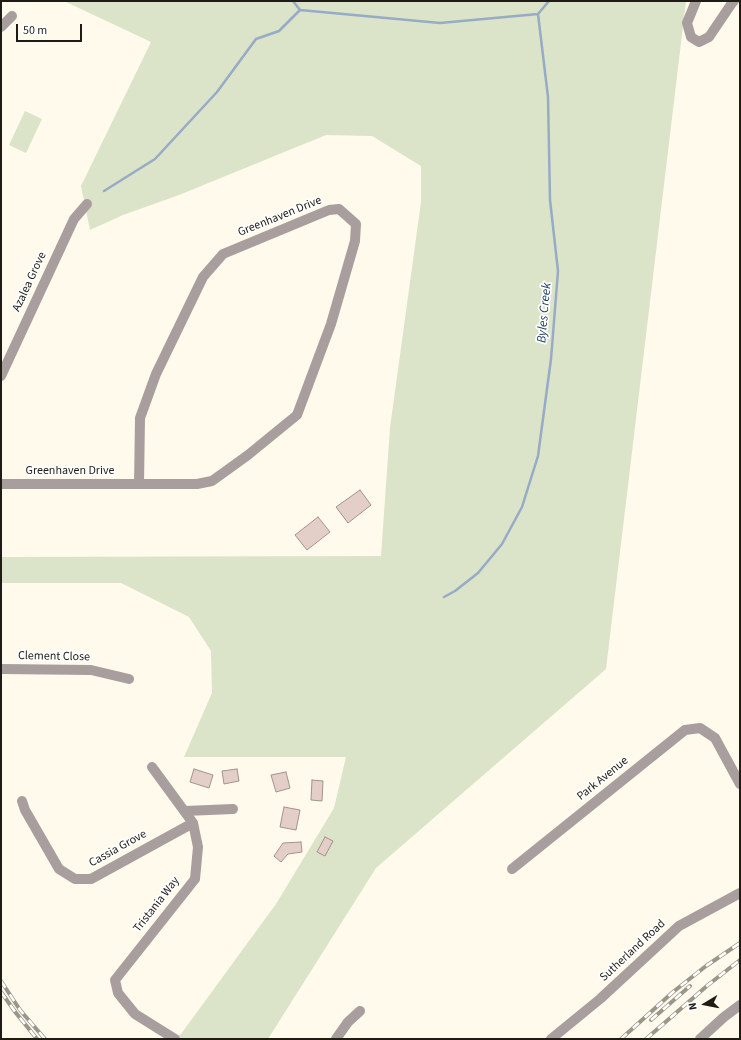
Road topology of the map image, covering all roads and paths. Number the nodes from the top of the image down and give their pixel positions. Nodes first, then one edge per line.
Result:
1 (696, 1) edge
2 (734, 1) edge
3 (12, 16) dead end
4 (1, 27) edge
5 (87, 204) dead end
6 (1, 376) edge
7 (1, 484) edge
8 (139, 484) junction
9 (1, 669) edge
10 (129, 679) dead end
11 (152, 767) dead end
12 (740, 784) edge
13 (22, 801) dead end
14 (233, 808) dead end
15 (185, 811) junction
16 (193, 822) junction
17 (512, 869) dead end
18 (740, 893) edge
19 (740, 1005) edge
20 (360, 1011) dead end
21 (176, 1039) edge
22 (336, 1039) edge
23 (552, 1039) edge
24 (700, 1039) edge

1 - 2 street
3 - 4 street
5 - 6 street, Azalea Grove
7 - 8 street, Greenhaven Drive
8 - 8 street, Greenhaven Drive
9 - 10 street, Clement Close
11 - 15 street, Tristania Way
12 - 17 street, Park Avenue
13 - 16 street, Cassia Grove
14 - 15 street
15 - 16 street, Tristania Way
16 - 21 street, Tristania Way
18 - 23 street, Sutherland Road
19 - 24 street
20 - 22 street

